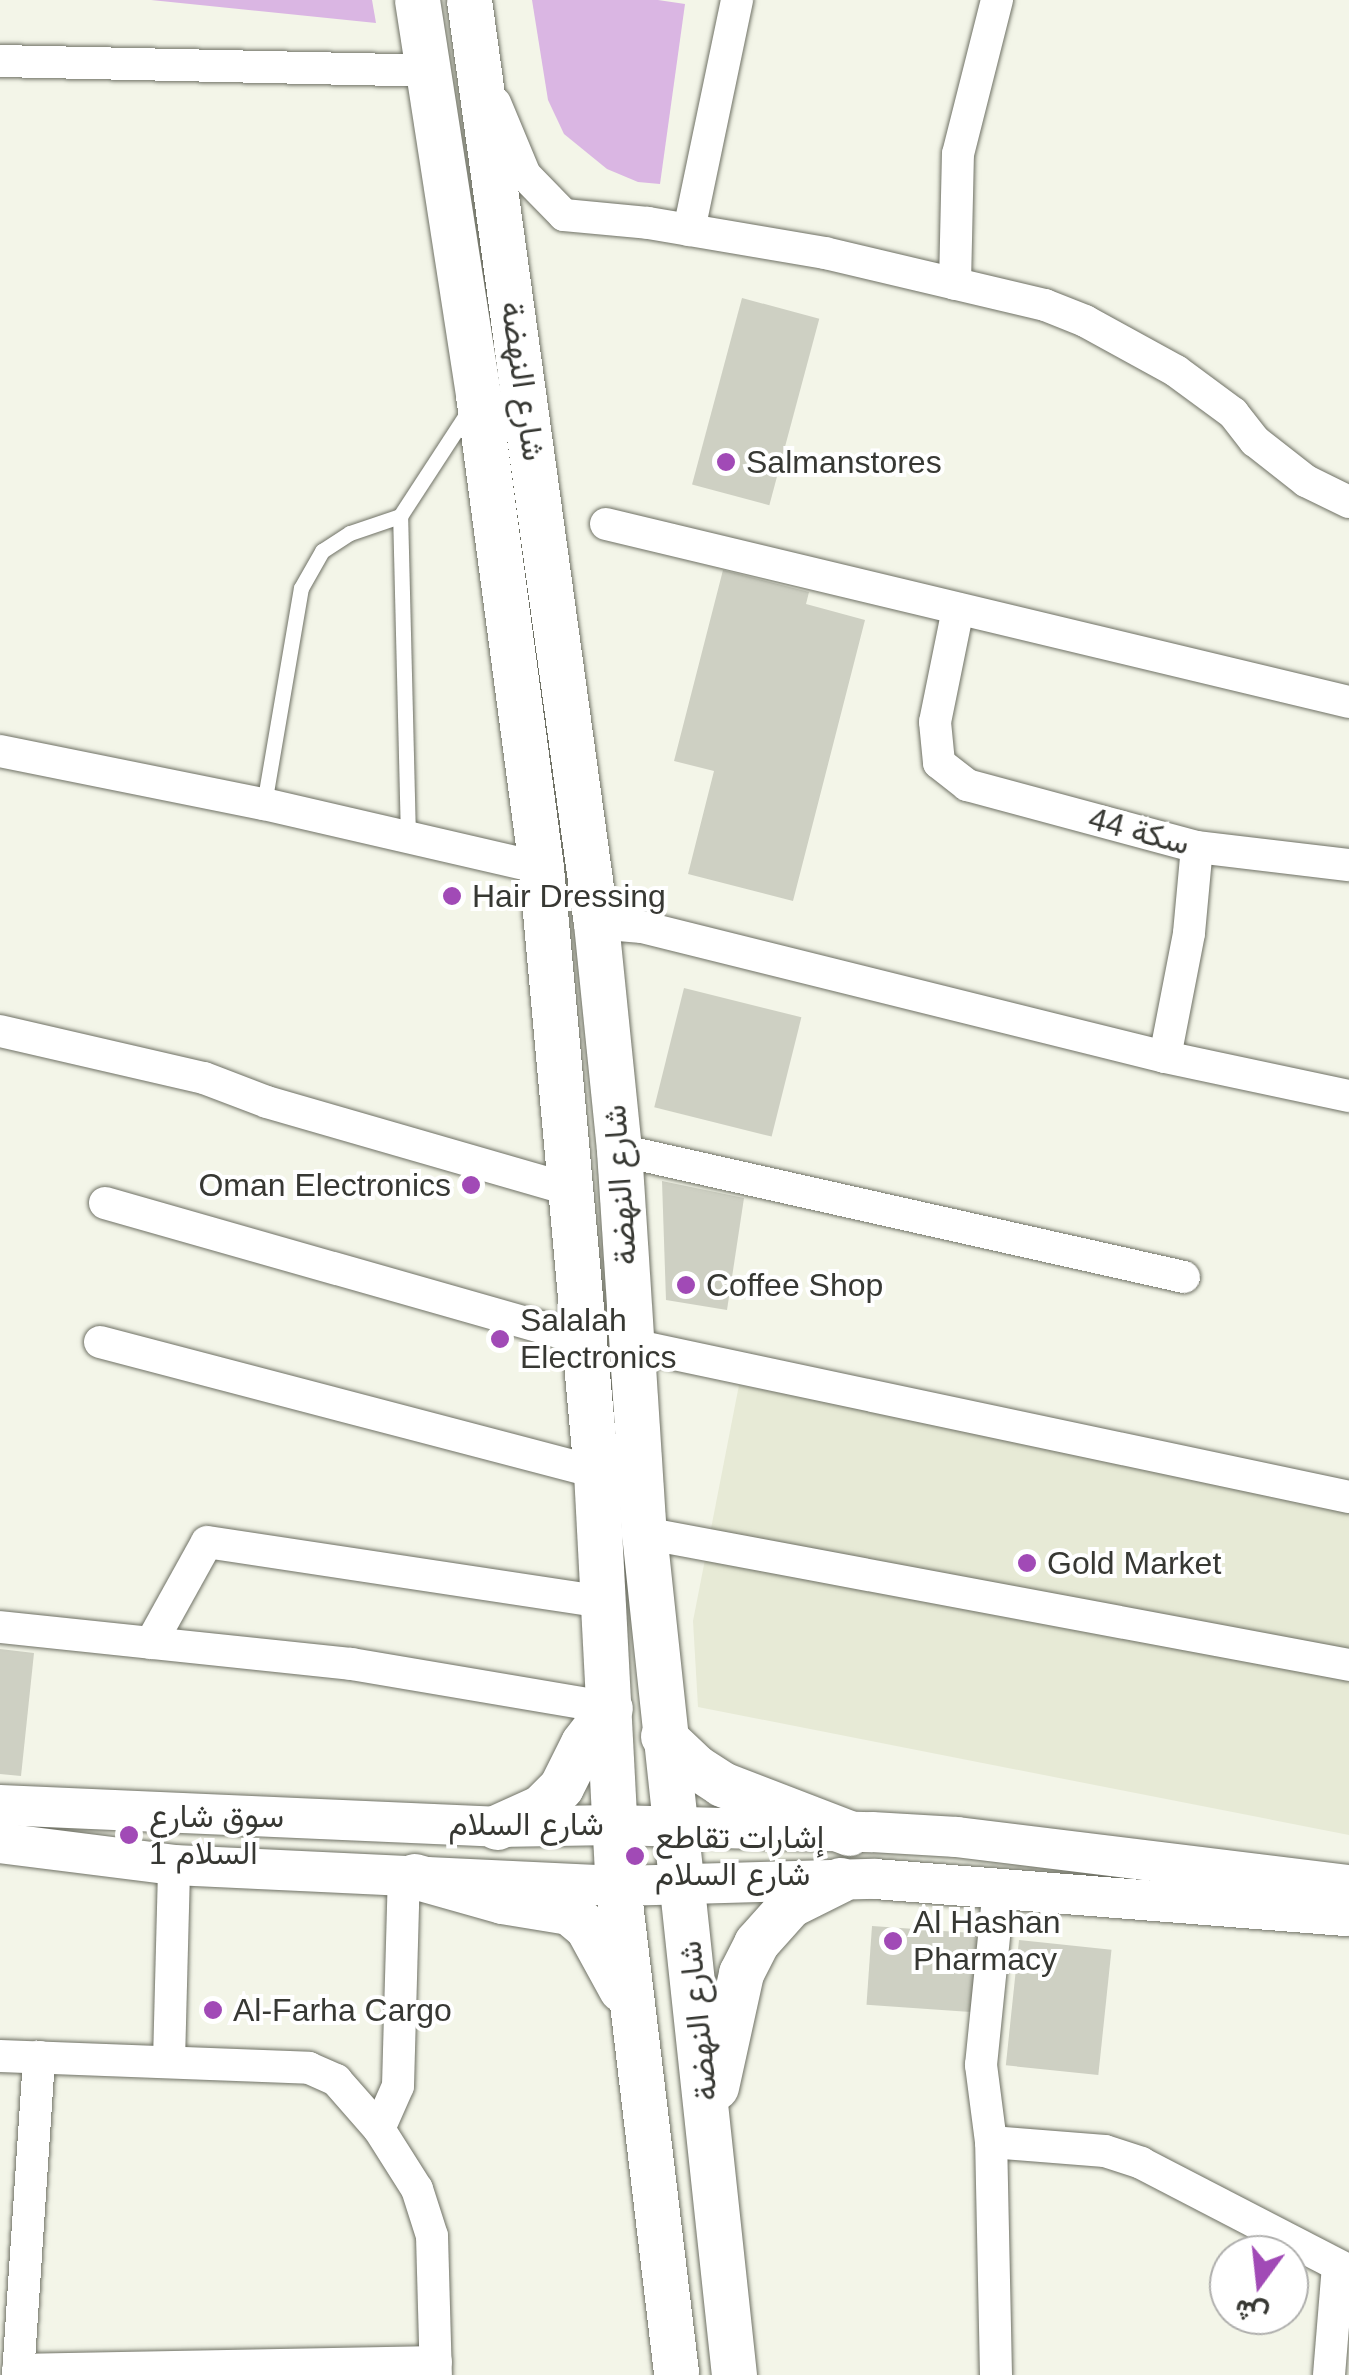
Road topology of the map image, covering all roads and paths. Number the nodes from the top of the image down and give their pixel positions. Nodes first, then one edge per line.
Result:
1 (417, 0) edge
2 (469, 0) edge
3 (737, 0) edge
4 (997, 0) edge
5 (476, 55) junction
6 (0, 61) edge
7 (427, 71) junction
8 (689, 230) junction
9 (955, 284) junction
10 (478, 395) junction
11 (1349, 502) edge
12 (400, 516) junction
13 (606, 524) dead end
14 (958, 610) junction
15 (1349, 702) edge
16 (0, 751) edge
17 (264, 804) junction
18 (408, 838) junction
19 (1196, 847) junction
20 (1349, 865) edge
21 (541, 868) junction
22 (596, 923) junction
23 (0, 1031) edge
24 (1165, 1057) junction
25 (1349, 1096) edge
26 (619, 1150) junction
27 (568, 1189) junction
28 (106, 1202) dead end
29 (1184, 1277) dead end
30 (586, 1340) junction
31 (100, 1342) dead end
32 (632, 1345) junction
33 (596, 1472) junction
34 (1349, 1497) edge
35 (644, 1533) junction
36 (603, 1602) junction
37 (0, 1627) edge
38 (151, 1643) junction
39 (1349, 1666) edge
40 (610, 1708) junction
41 (663, 1736) junction
42 (0, 1804) edge
43 (615, 1825) junction
44 (678, 1826) junction
45 (497, 1827) junction
46 (849, 1832) junction
47 (0, 1844) edge
48 (174, 1865) junction
49 (409, 1876) junction
50 (840, 1880) junction
51 (682, 1884) junction
52 (1349, 1885) edge
53 (618, 1886) junction
54 (998, 1889) junction
55 (1349, 1916) edge
56 (634, 2013) junction
57 (0, 2056) edge
58 (40, 2057) junction
59 (169, 2060) junction
60 (709, 2118) junction
61 (379, 2129) junction
62 (991, 2142) junction
63 (1344, 2269) edge
64 (436, 2368) edge
65 (18, 2372) edge
66 (676, 2375) edge
67 (734, 2375) edge
68 (996, 2375) edge
69 (1328, 2375) edge

1 - 7 main road, شارع النهضة
2 - 5 main road, شارع النهضة
3 - 8 street
4 - 9 street
5 - 8 street
5 - 22 main road, شارع النهضة
6 - 7 street
7 - 10 main road, شارع النهضة
8 - 9 street
9 - 11 street
10 - 12 lane
10 - 21 main road, شارع النهضة
12 - 17 lane
12 - 18 lane
13 - 14 street
14 - 15 street
14 - 19 street, سكة 44
16 - 17 street
17 - 18 street
18 - 21 street
19 - 20 street, سكة 44
19 - 24 street
21 - 27 main road, شارع النهضة
22 - 24 street
22 - 26 main road, شارع النهضة
23 - 27 street
24 - 25 street
26 - 29 street
26 - 32 main road, شارع النهضة
27 - 30 main road, شارع النهضة
28 - 30 street
30 - 33 main road, شارع النهضة
31 - 33 street
32 - 34 street
32 - 35 main road, شارع النهضة
33 - 36 main road, شارع النهضة
35 - 39 street
35 - 41 main road, شارع النهضة
36 - 38 street
36 - 40 main road, شارع النهضة
37 - 38 street
38 - 40 street
40 - 43 main road, شارع النهضة
40 - 45 main road
41 - 44 main road, شارع النهضة
41 - 46 main road
42 - 45 street, شارع السلام
43 - 44 street, شارع السلام
43 - 45 street, شارع السلام
43 - 53 main road, شارع النهضة
44 - 46 street, شارع السلام
44 - 51 main road, شارع النهضة
46 - 52 street, شارع السلام
47 - 48 street, شارع السلام
48 - 49 street, شارع السلام
48 - 59 street
49 - 53 street, شارع السلام
49 - 56 main road
49 - 61 street
50 - 51 street, شارع السلام
50 - 54 street, شارع السلام
50 - 60 main road
51 - 53 street, شارع السلام
51 - 60 main road, شارع النهضة
53 - 56 main road, شارع النهضة
54 - 55 street, شارع السلام
54 - 62 street
56 - 66 main road, شارع النهضة
57 - 58 street
58 - 59 street
58 - 65 street
59 - 61 street
60 - 67 main road, شارع النهضة
61 - 64 street
62 - 63 street
62 - 68 street
63 - 69 street
64 - 65 street

